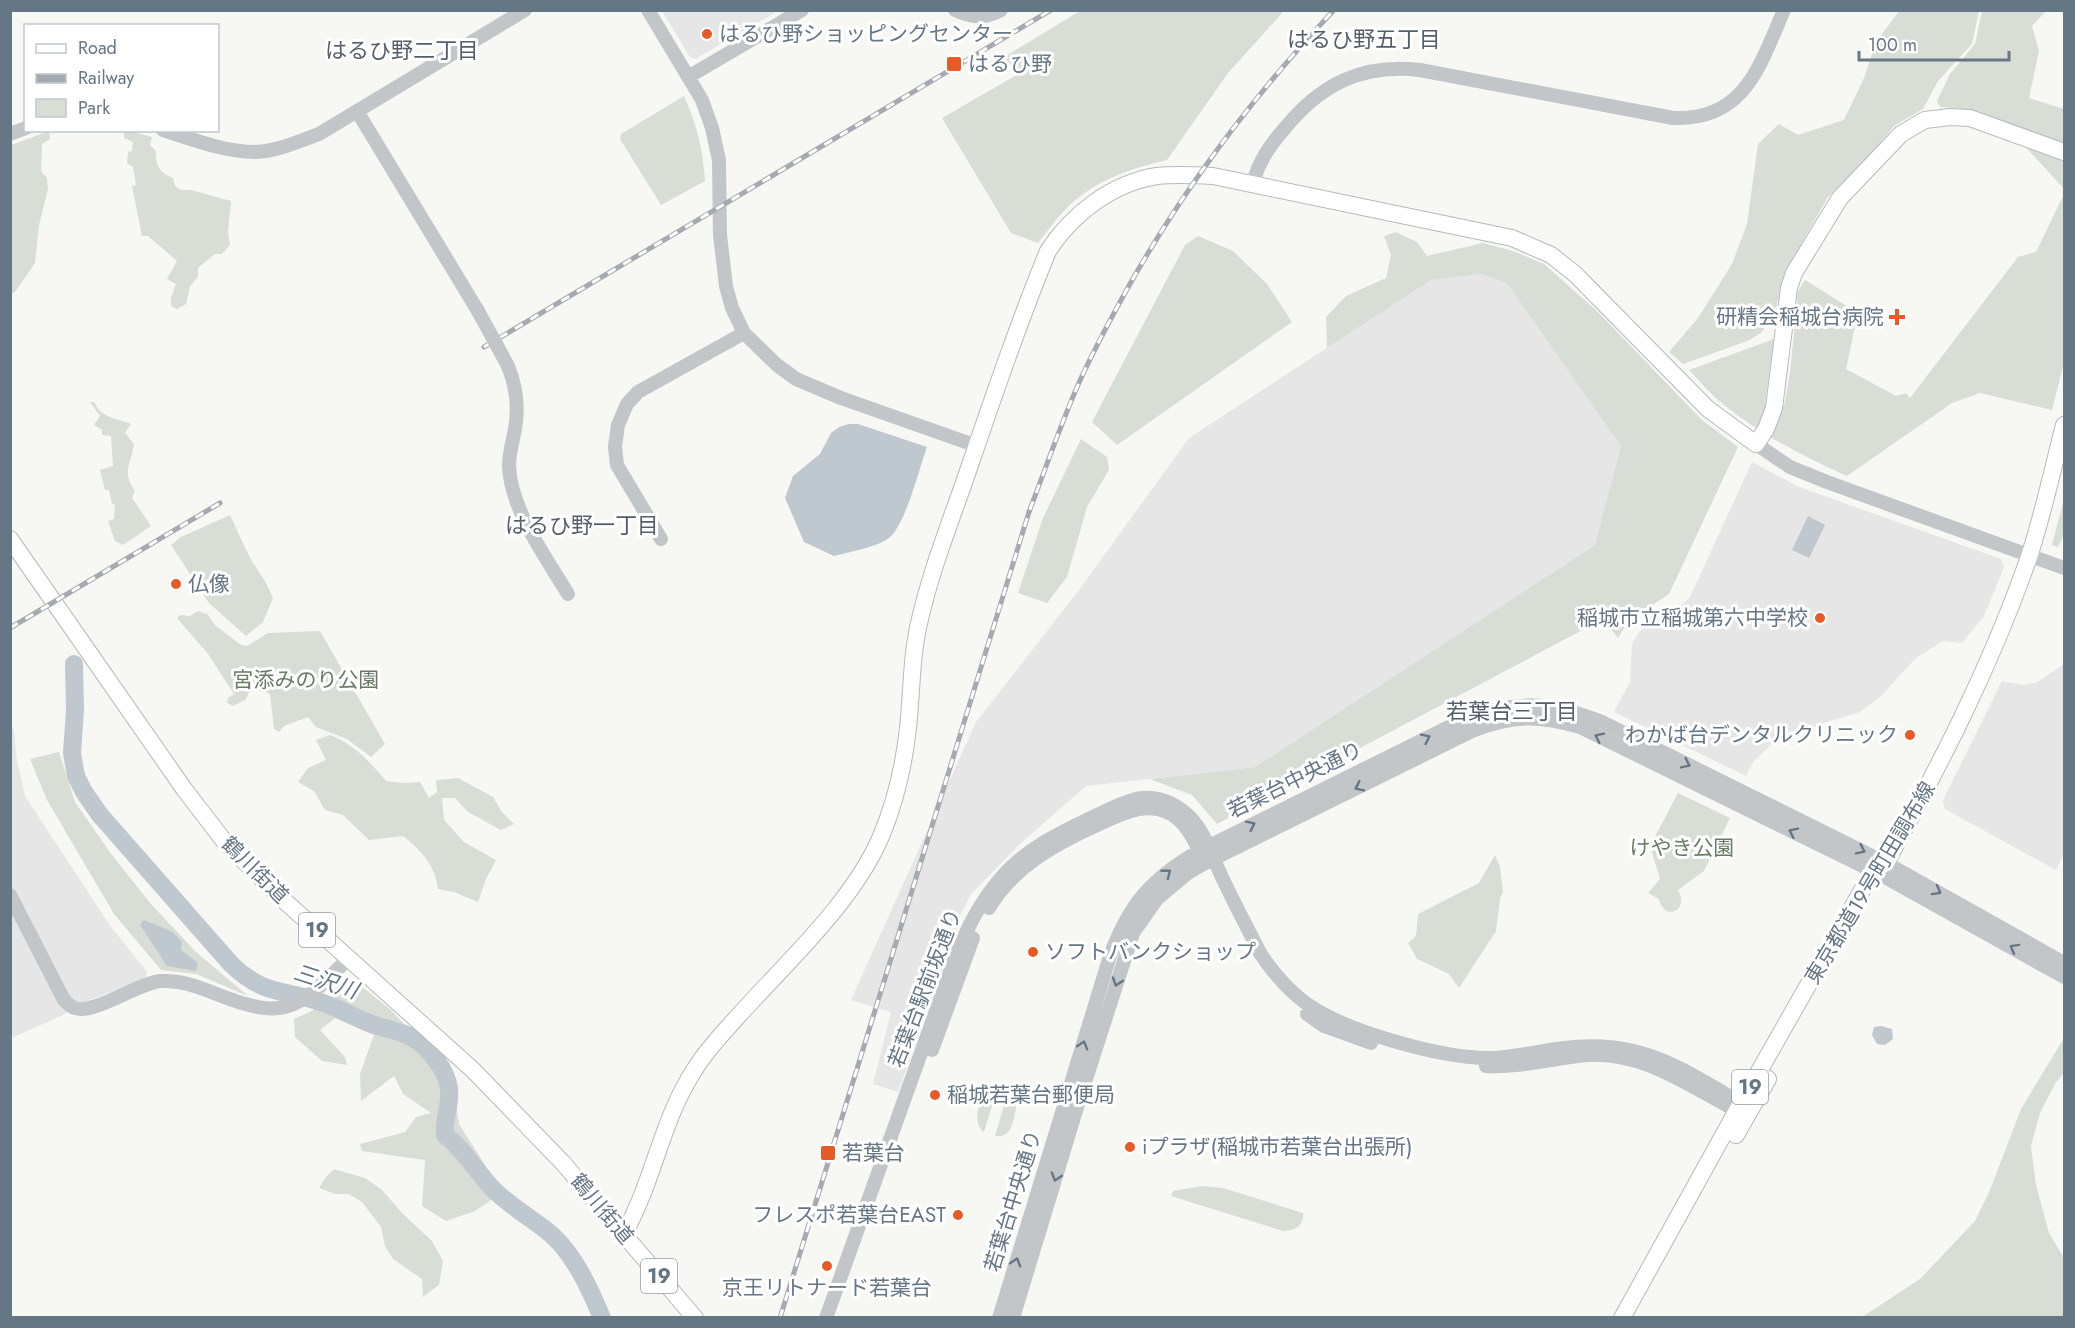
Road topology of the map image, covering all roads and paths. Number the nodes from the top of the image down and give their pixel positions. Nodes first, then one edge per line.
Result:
1 (525, 10) edge
2 (648, 10) edge
3 (802, 10) edge
4 (955, 10) edge
5 (1001, 10) edge
6 (1784, 10) edge
7 (688, 77) junction
8 (357, 111) junction
9 (170, 132) edge
10 (2064, 152) edge
11 (1253, 183) junction
12 (744, 333) junction
13 (2064, 424) edge
14 (1756, 444) junction
15 (976, 446) junction
16 (10, 539) edge
17 (661, 539) dead end
18 (2029, 556) junction
19 (2064, 568) edge
20 (568, 594) dead end
21 (1206, 855) junction
22 (1881, 870) junction
23 (10, 896) edge
24 (349, 958) junction
25 (2064, 963) edge
26 (2064, 977) edge
27 (1742, 1109) junction
28 (623, 1234) junction
29 (695, 1317) edge
30 (826, 1317) edge
31 (836, 1317) edge
32 (999, 1317) edge
33 (1013, 1317) edge
34 (1622, 1317) edge
35 (1634, 1317) edge

1 - 8 street
2 - 7 street
3 - 7 street
4 - 5 street
6 - 11 street
7 - 12 street
8 - 9 street
8 - 20 street, bridge
10 - 14 main road
11 - 14 main road
11 - 15 main road
12 - 15 street
12 - 17 street
13 - 18 main road, 東京都道19号町田調布線 / 19
14 - 18 street
15 - 28 main road
16 - 24 main road, 鶴川街道 / 19
18 - 19 street
18 - 22 main road, 東京都道19号町田調布線 / 19
21 - 22 street, 若葉台中央通り
21 - 27 street
21 - 30 street, 若葉台駅前坂通り
21 - 31 street, 若葉台駅前坂通り
32 -> 21 street, 若葉台中央通り
21 -> 33 street, 若葉台中央通り
22 -> 25 street
26 -> 22 street
22 - 27 main road, 東京都道19号町田調布線 / 19
23 - 24 street
24 - 28 main road, 鶴川街道 / 19
27 - 34 main road, 東京都道19号町田調布線 / 19
27 - 35 main road, 東京都道19号町田調布線 / 19
28 - 29 main road, 鶴川街道 / 19

